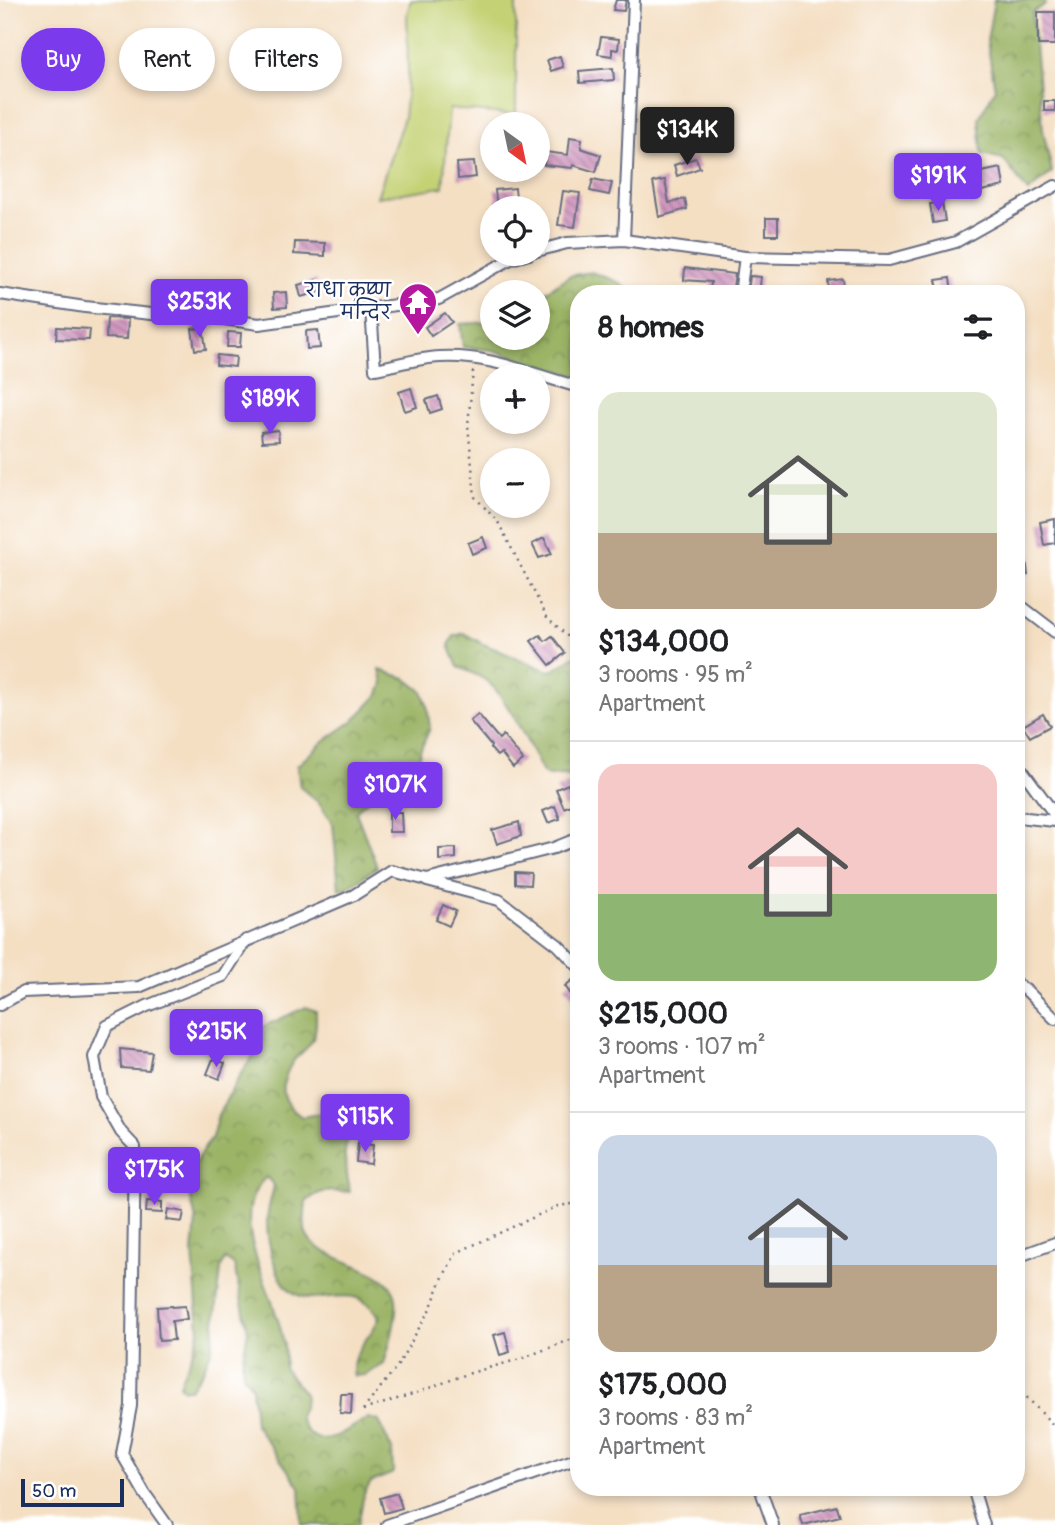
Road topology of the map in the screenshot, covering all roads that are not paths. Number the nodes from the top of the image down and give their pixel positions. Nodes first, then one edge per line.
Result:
1 (634, 0) edge
2 (1055, 186) edge
3 (624, 240) junction
4 (550, 248) edge
5 (745, 257) junction
6 (498, 266) edge
7 (741, 285) edge
8 (0, 293) edge
9 (371, 308) junction
10 (570, 384) edge
11 (1025, 609) edge
12 (1055, 632) edge
13 (1025, 774) edge
14 (1055, 815) edge
15 (1025, 818) edge
16 (1055, 821) edge
17 (570, 842) edge
18 (426, 880) junction
19 (246, 940) junction
20 (570, 958) edge
21 (1025, 990) edge
22 (0, 1005) edge
23 (1055, 1018) edge
24 (1055, 1242) edge
25 (1025, 1255) edge
26 (570, 1461) edge
27 (763, 1496) edge
28 (975, 1496) edge
29 (167, 1525) edge
30 (387, 1525) edge
31 (773, 1525) edge
32 (984, 1525) edge

1 - 3 street
2 - 5 street
3 - 4 street
3 - 5 street
5 - 7 street
6 - 9 street
8 - 9 street
9 - 10 street
11 - 12 street
13 - 14 street
15 - 16 street
17 - 18 street
18 - 19 street
18 - 20 street
19 - 22 street
19 - 29 street
21 - 23 street
24 - 25 street
26 - 30 street
27 - 31 street
28 - 32 street

